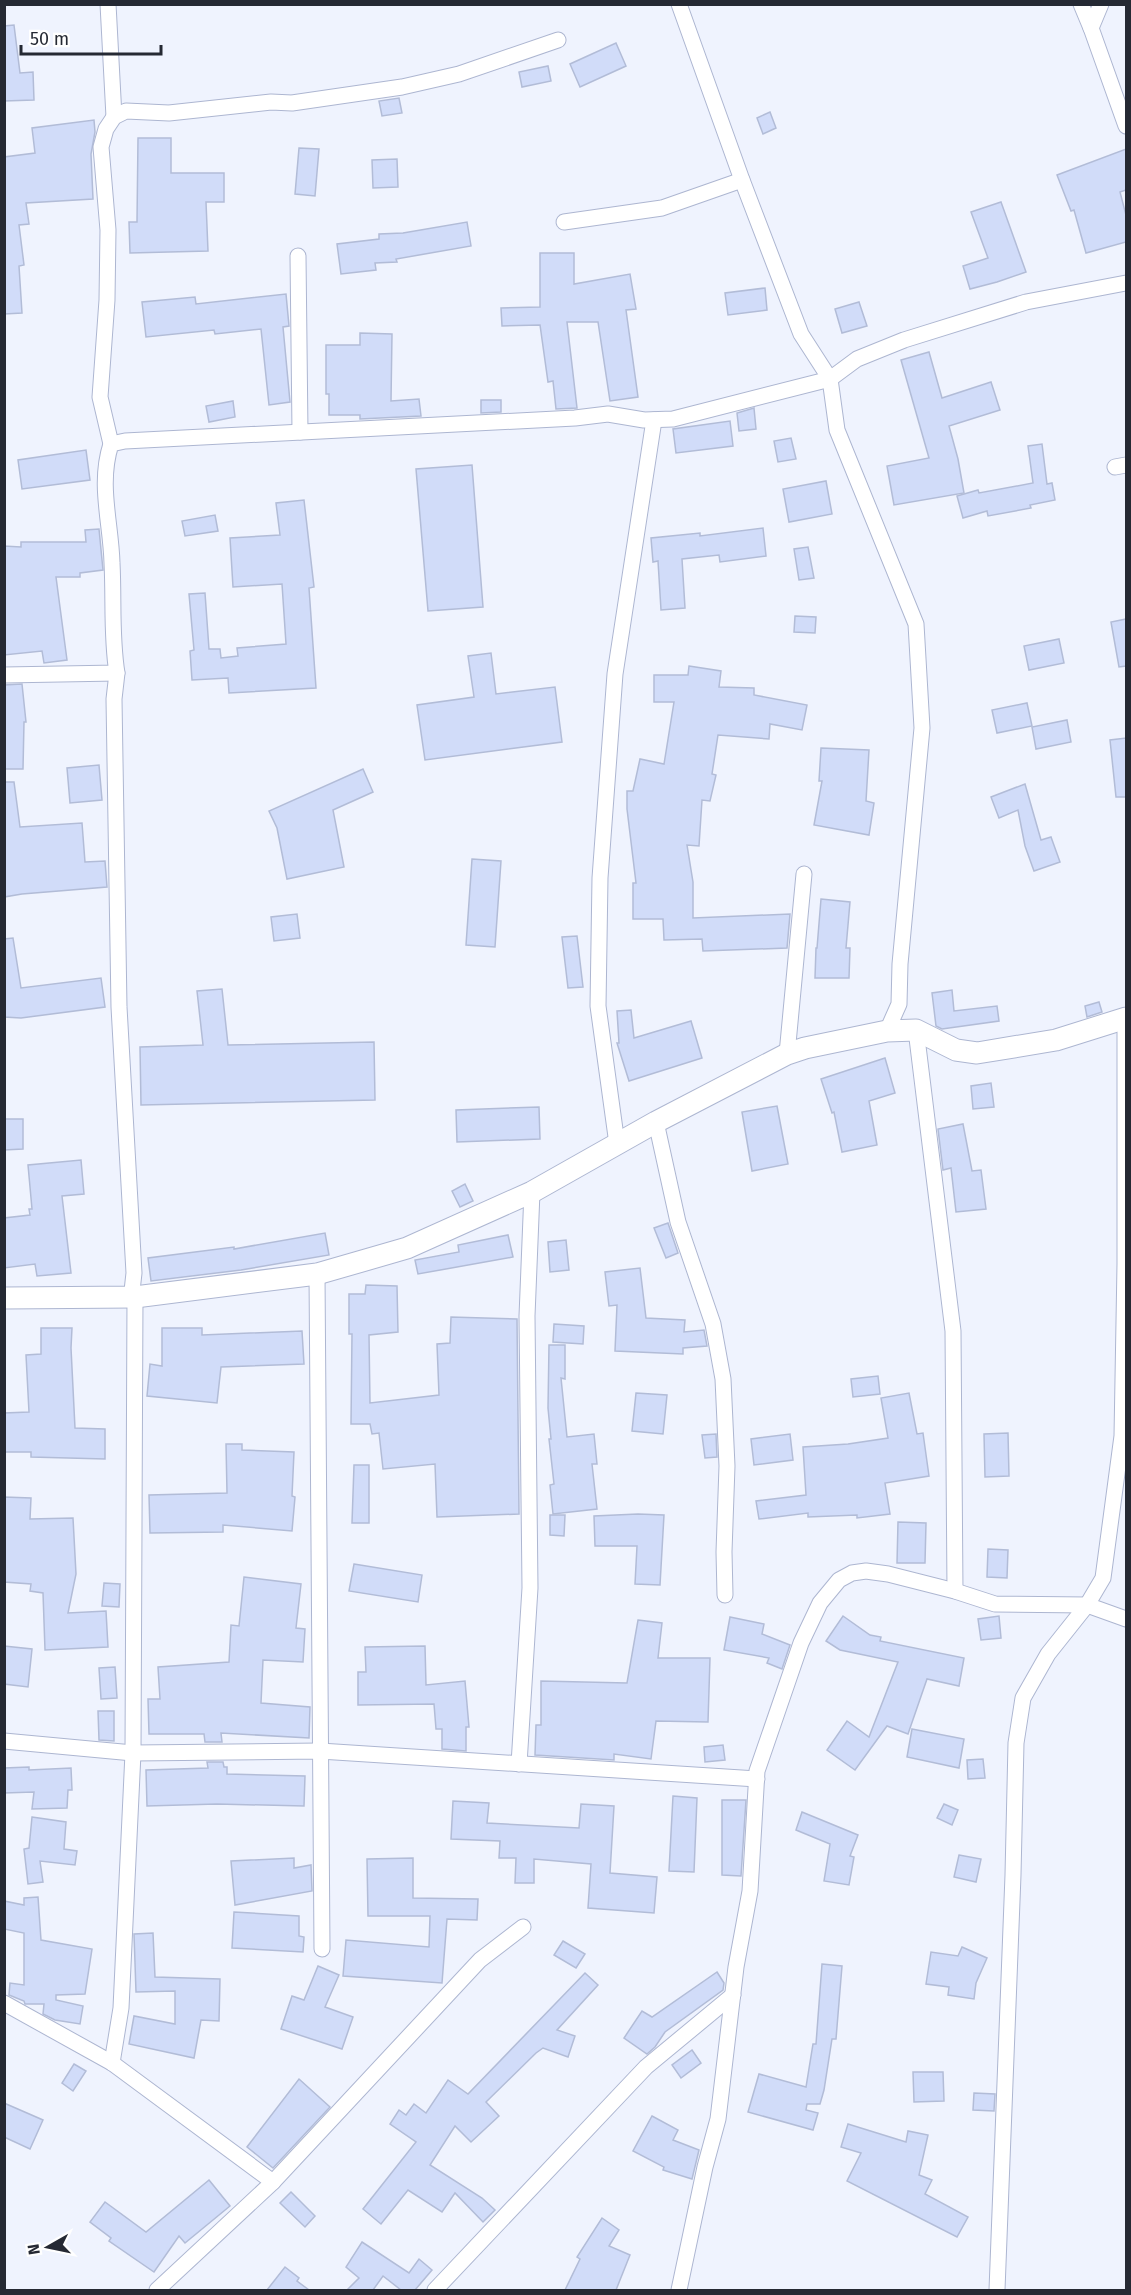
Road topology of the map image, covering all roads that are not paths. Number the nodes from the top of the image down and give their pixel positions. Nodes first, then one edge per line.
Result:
1 (108, 4) edge
2 (679, 4) edge
3 (1082, 4) edge
4 (1101, 4) edge
5 (1091, 28) junction
6 (558, 40) dead end
7 (114, 117) junction
8 (1126, 126) edge
9 (742, 180) junction
10 (564, 222) dead end
11 (298, 256) dead end
12 (1126, 283) edge
13 (830, 379) junction
14 (654, 420) junction
15 (300, 432) junction
16 (111, 444) junction
17 (117, 673) junction
18 (4, 675) edge
19 (804, 874) dead end
20 (1126, 1018) edge
21 (916, 1030) junction
22 (887, 1031) junction
23 (787, 1054) junction
24 (656, 1122) junction
25 (617, 1144) junction
26 (532, 1192) junction
27 (317, 1274) junction
28 (135, 1297) junction
29 (4, 1298) edge
30 (955, 1591) junction
31 (725, 1595) dead end
32 (1087, 1605) junction
33 (1126, 1619) edge
34 (4, 1741) edge
35 (320, 1751) junction
36 (133, 1753) junction
37 (519, 1764) junction
38 (757, 1779) junction
39 (524, 1927) dead end
40 (322, 1949) dead end
41 (733, 1995) junction
42 (4, 2003) edge
43 (112, 2063) junction
44 (273, 2182) junction
45 (157, 2290) edge
46 (435, 2290) edge
47 (679, 2290) edge
48 (996, 2290) edge

1 - 7 street
2 - 9 street
3 - 5 street
4 - 5 street
5 - 8 street
6 - 7 street
7 - 16 street
9 - 10 street
9 - 13 street
11 - 15 street
12 - 13 street
13 - 14 street
13 - 22 street
14 - 15 street
14 - 25 street
15 - 16 street
16 - 17 street
17 - 18 street
17 - 28 street
19 - 23 street
20 - 21 street
20 - 32 street
21 - 22 street
21 - 30 street
22 - 23 street
23 - 24 street
24 - 25 street
24 - 31 street
25 - 26 street
26 - 27 street
26 - 37 street
27 - 28 street
27 - 35 street
28 - 29 street
28 - 36 street
30 - 32 street
30 - 38 street
32 - 33 street
32 - 48 street
34 - 36 street
35 - 36 street
35 - 37 street
35 - 40 street
36 - 43 street
37 - 38 street
38 - 41 street
39 - 44 street
41 - 46 street
41 - 47 street
42 - 43 street
43 - 44 street
44 - 45 street

